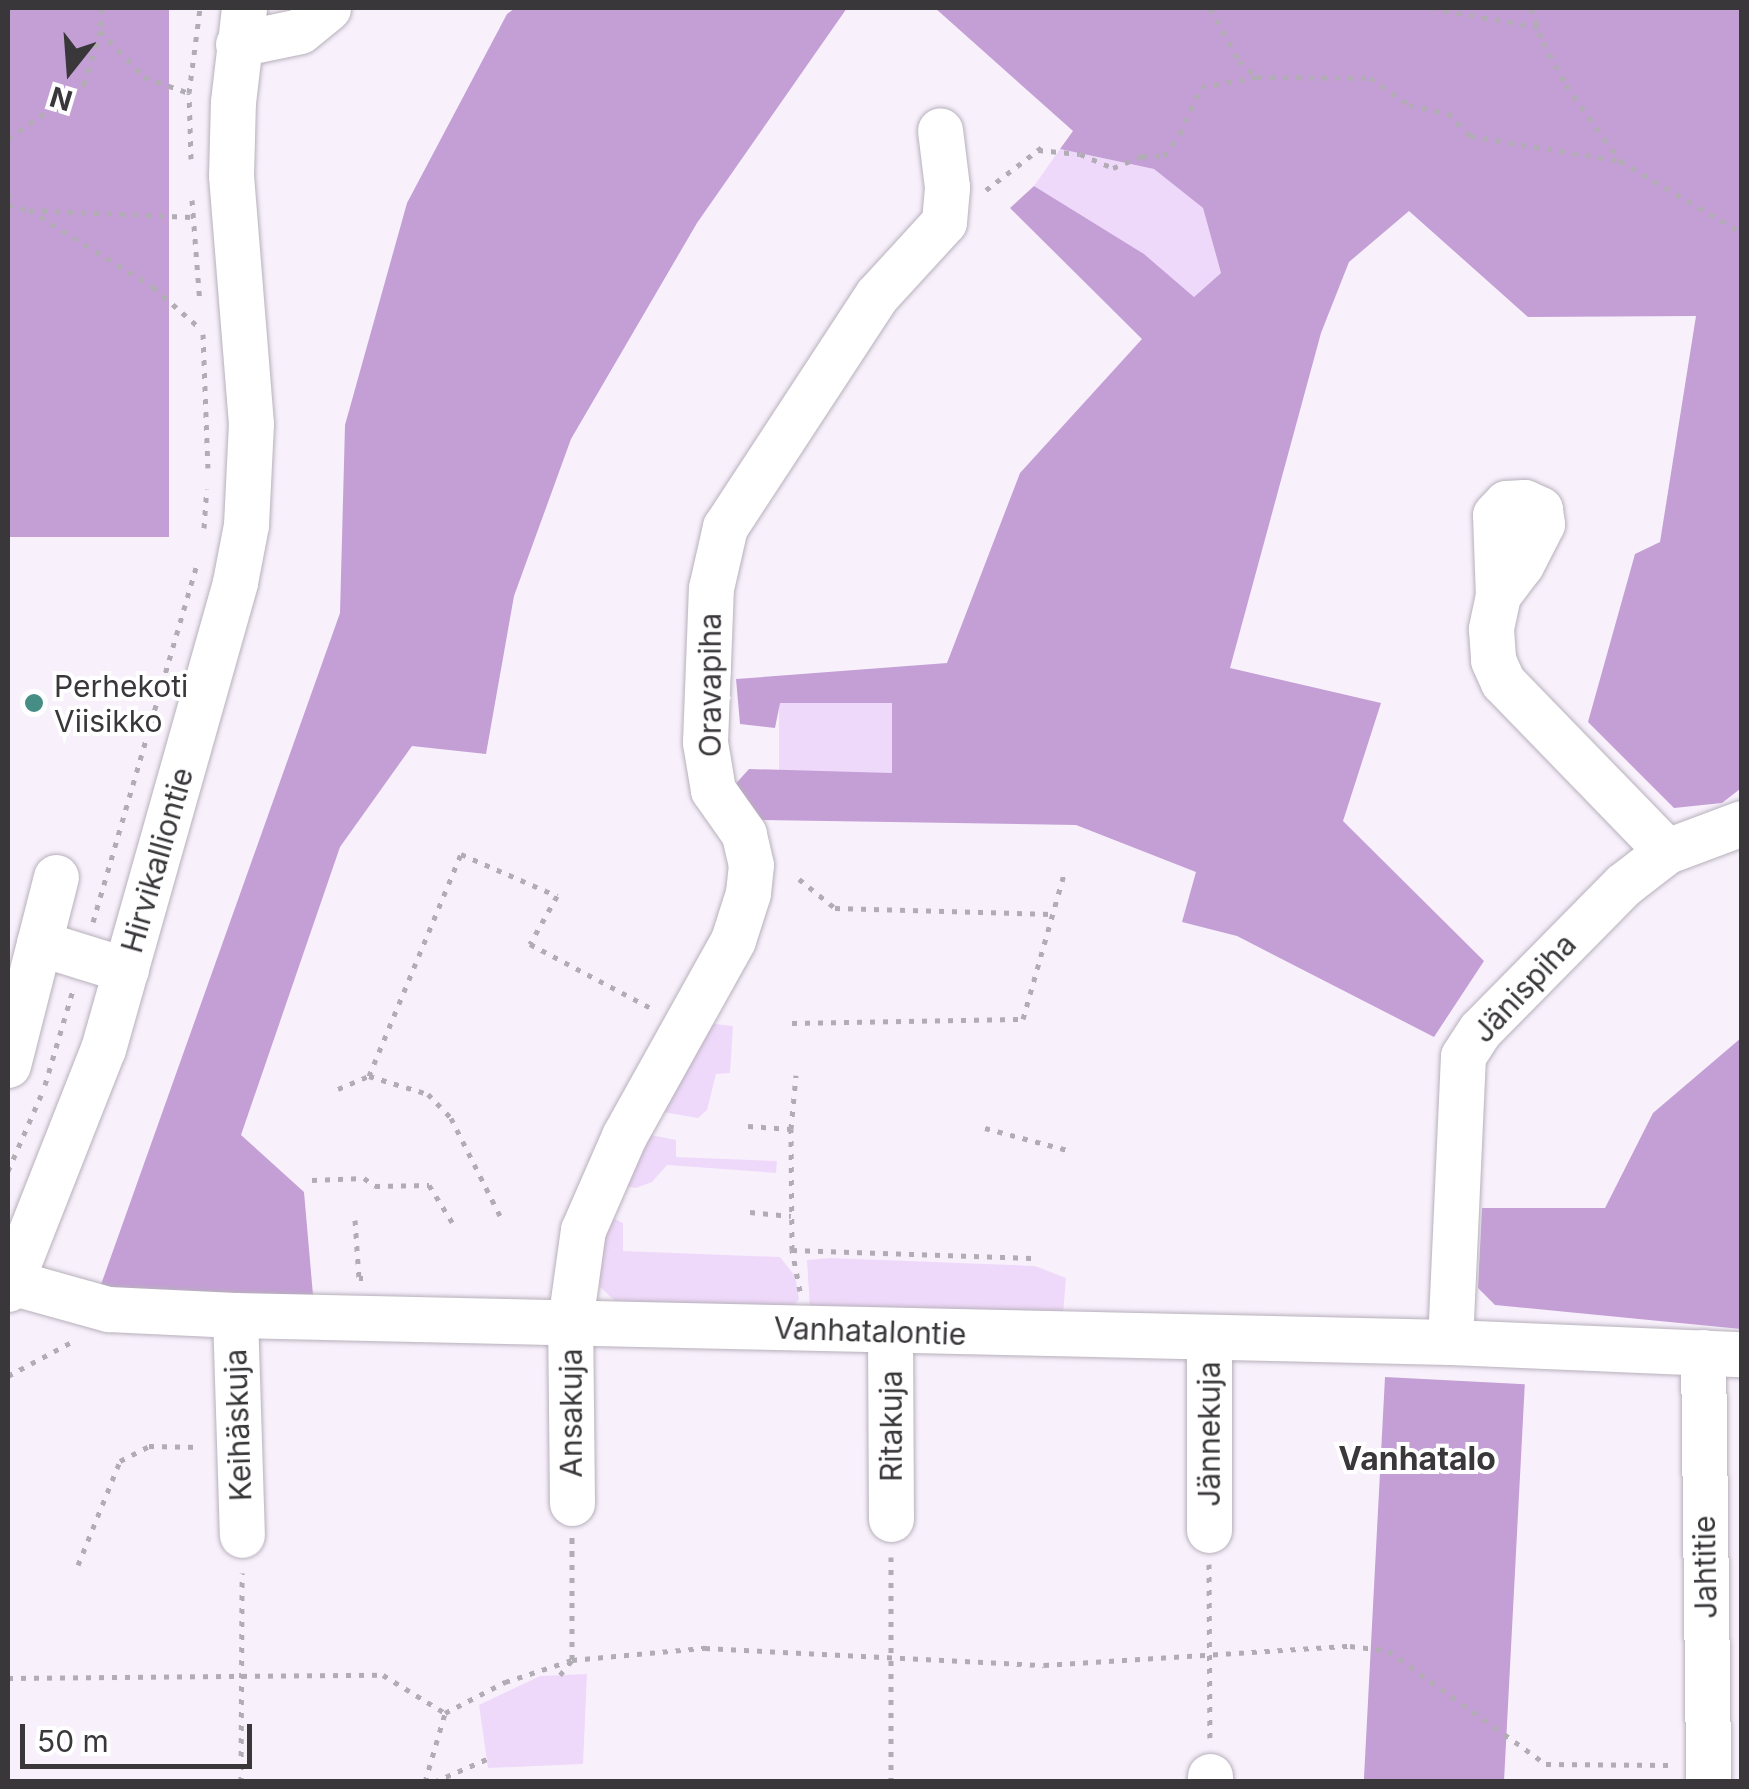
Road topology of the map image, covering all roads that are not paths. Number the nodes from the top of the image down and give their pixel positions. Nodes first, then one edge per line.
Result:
1 (328, 8) edge
2 (241, 26) edge
3 (940, 130) dead end
4 (1498, 595) dead end
5 (1742, 823) edge
6 (1667, 851) junction
7 (56, 877) dead end
8 (39, 943) junction
9 (126, 970) junction
10 (8, 1065) edge
11 (9, 1285) edge
12 (236, 1314) junction
13 (570, 1322) junction
14 (890, 1332) junction
15 (1209, 1338) junction
16 (1450, 1342) junction
17 (1722, 1353) edge
18 (572, 1504) road end
19 (891, 1520) road end
20 (1208, 1530) road end
21 (242, 1535) road end
22 (1708, 1773) edge

1 - 2 street
2 - 9 street, Hirvikalliontie
3 - 13 street, Oravapiha
4 - 6 street
5 - 6 street, Jänispiha
6 - 16 street, Jänispiha
7 - 8 street
8 - 9 street
8 - 10 street
9 - 11 street, Hirvikalliontie
11 - 12 street, Vanhatalontie
12 - 13 street, Vanhatalontie
12 - 21 street, Keihäskuja
13 - 14 street, Vanhatalontie
13 - 18 street, Ansakuja
14 - 15 street, Vanhatalontie
14 - 19 street, Ritakuja
15 - 16 street, Vanhatalontie
15 - 20 street, Jännekuja
16 - 17 street, Vanhatalontie
17 - 22 street, Jahtitie

